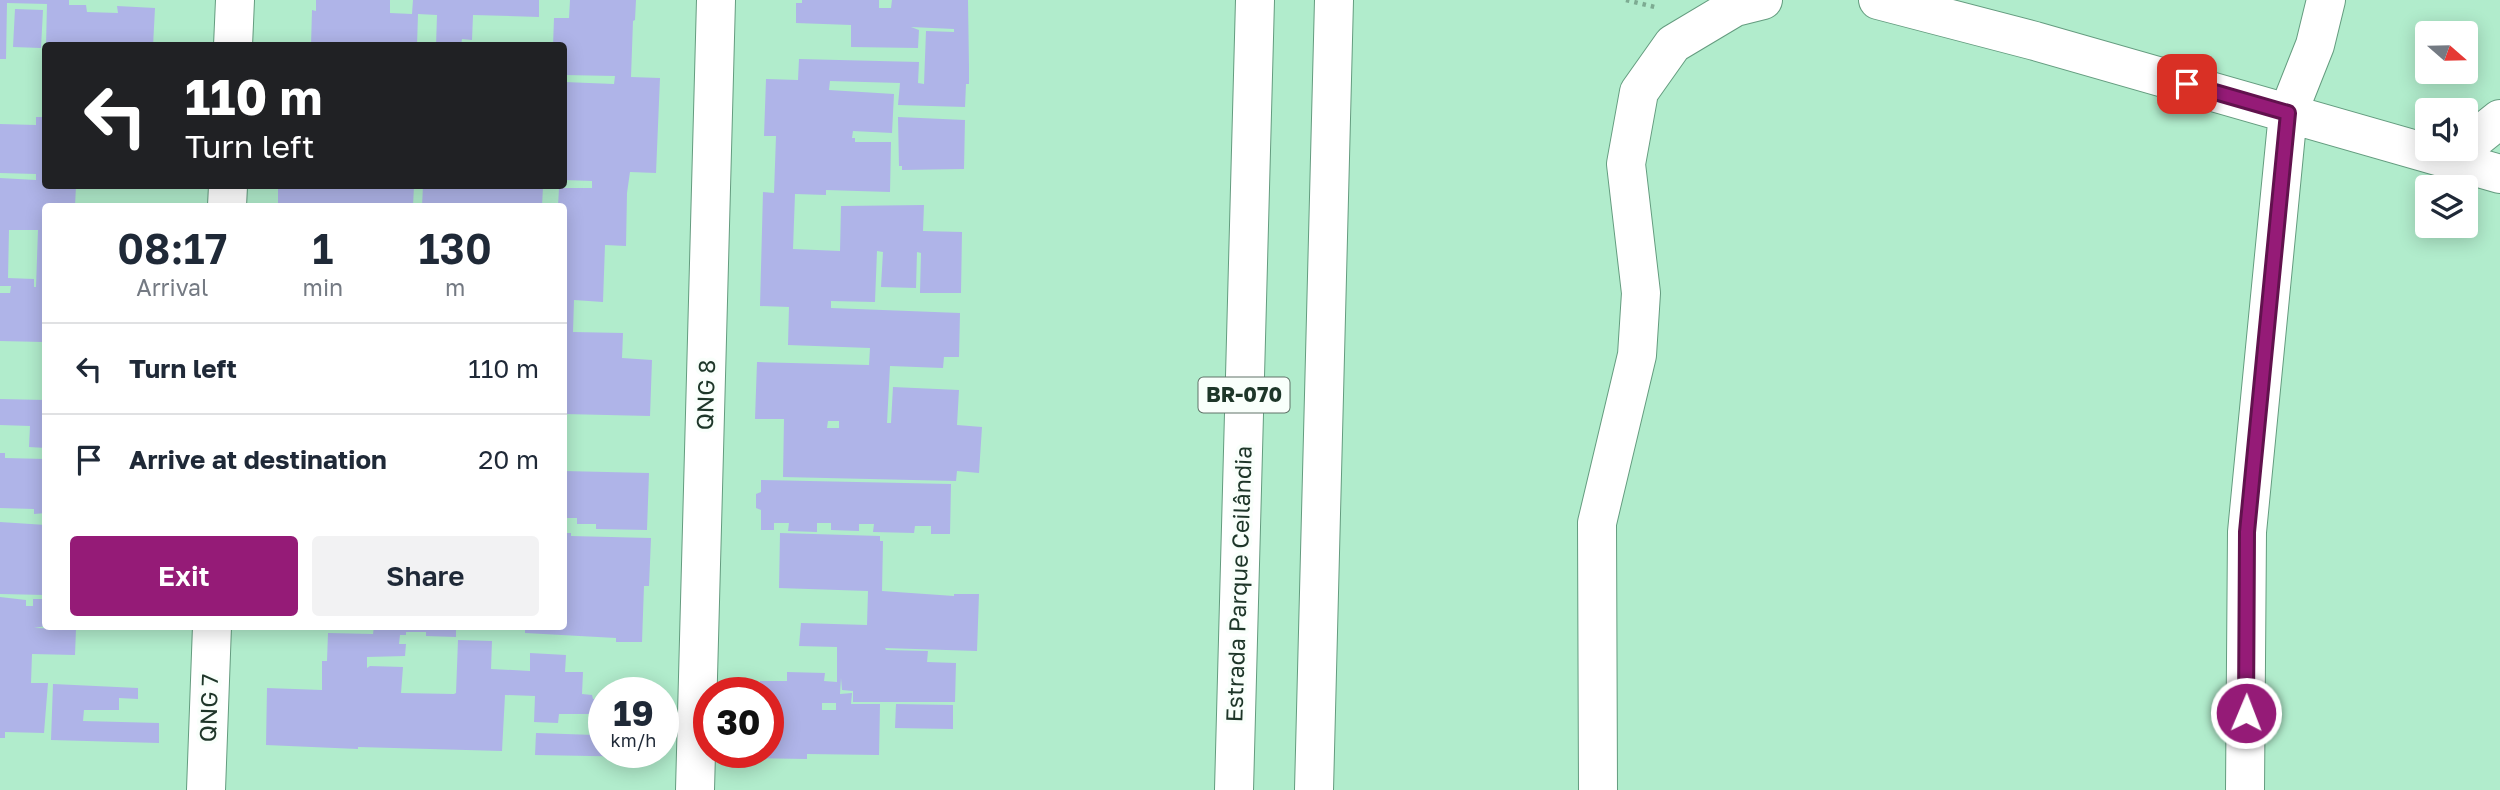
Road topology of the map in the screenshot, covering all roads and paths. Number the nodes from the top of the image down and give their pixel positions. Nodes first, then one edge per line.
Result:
1 (235, 0) edge
2 (716, 0) edge
3 (1255, 0) edge
4 (1334, 0) edge
5 (1763, 0) edge
6 (1878, 0) edge
7 (2326, 0) edge
8 (233, 42) edge
9 (2288, 113) junction
10 (2500, 119) edge
11 (2478, 136) edge
12 (2415, 141) edge
13 (2477, 161) edge
14 (2500, 174) edge
15 (212, 630) edge
16 (206, 790) edge
17 (695, 790) edge
18 (1234, 790) edge
19 (1314, 790) edge
20 (1598, 790) edge
21 (2245, 790) edge

1 - 8 main road
2 - 17 main road, QNG 8
3 - 18 main road, Estrada Parque Ceilândia / BR-070
4 - 19 main road
5 - 20 main road
6 - 9 main road
7 - 9 main road
9 - 12 main road
9 - 21 main road
10 - 11 main road
13 - 14 main road
15 - 16 main road, QNG 7

